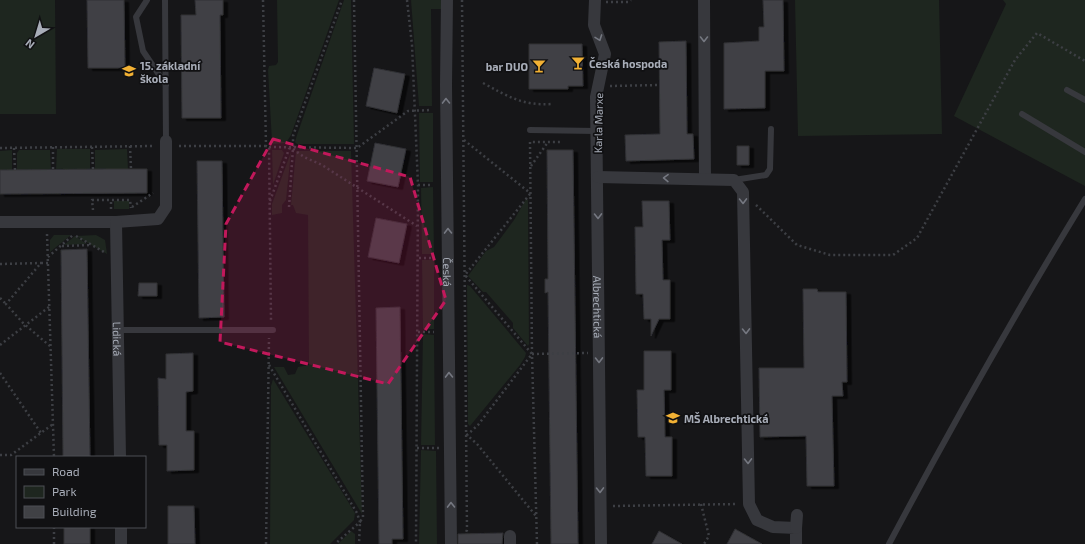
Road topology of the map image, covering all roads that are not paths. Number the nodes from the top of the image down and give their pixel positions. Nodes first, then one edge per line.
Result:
1 (147, 0) edge
2 (165, 0) edge
3 (447, 0) edge
4 (595, 0) edge
5 (704, 0) edge
6 (166, 85) junction
7 (1066, 90) dead end
8 (1085, 100) edge
9 (1022, 114) dead end
10 (771, 129) dead end
11 (530, 130) dead end
12 (596, 131) junction
13 (166, 144) joint
14 (1085, 152) edge
15 (598, 177) junction
16 (705, 178) junction
17 (734, 180) junction
18 (1085, 199) edge
19 (114, 218) junction
20 (0, 222) edge
21 (118, 330) junction
22 (271, 330) road end
23 (120, 456) edge
24 (797, 516) dead end
25 (121, 528) edge
26 (796, 528) junction
27 (121, 544) edge
28 (451, 544) edge
29 (601, 544) edge
30 (796, 544) edge
31 (889, 544) edge

1 - 6 lane
2 - 6 lane
28 -> 3 street, Česká
4 -> 12 street, Karla Marxe
5 -> 16 street
6 - 13 lane
7 - 8 lane
9 - 14 lane
10 - 17 lane
11 - 12 lane
12 - 15 street, Karla Marxe
13 - 19 street
16 -> 15 street
15 -> 29 street, Albrechtická
16 - 17 street
17 -> 26 street
18 - 31 lane
19 - 20 street
19 - 21 street, Lidická
21 - 22 lane
21 - 23 street, Lidická
24 - 26 street
25 - 27 street
26 - 30 street

